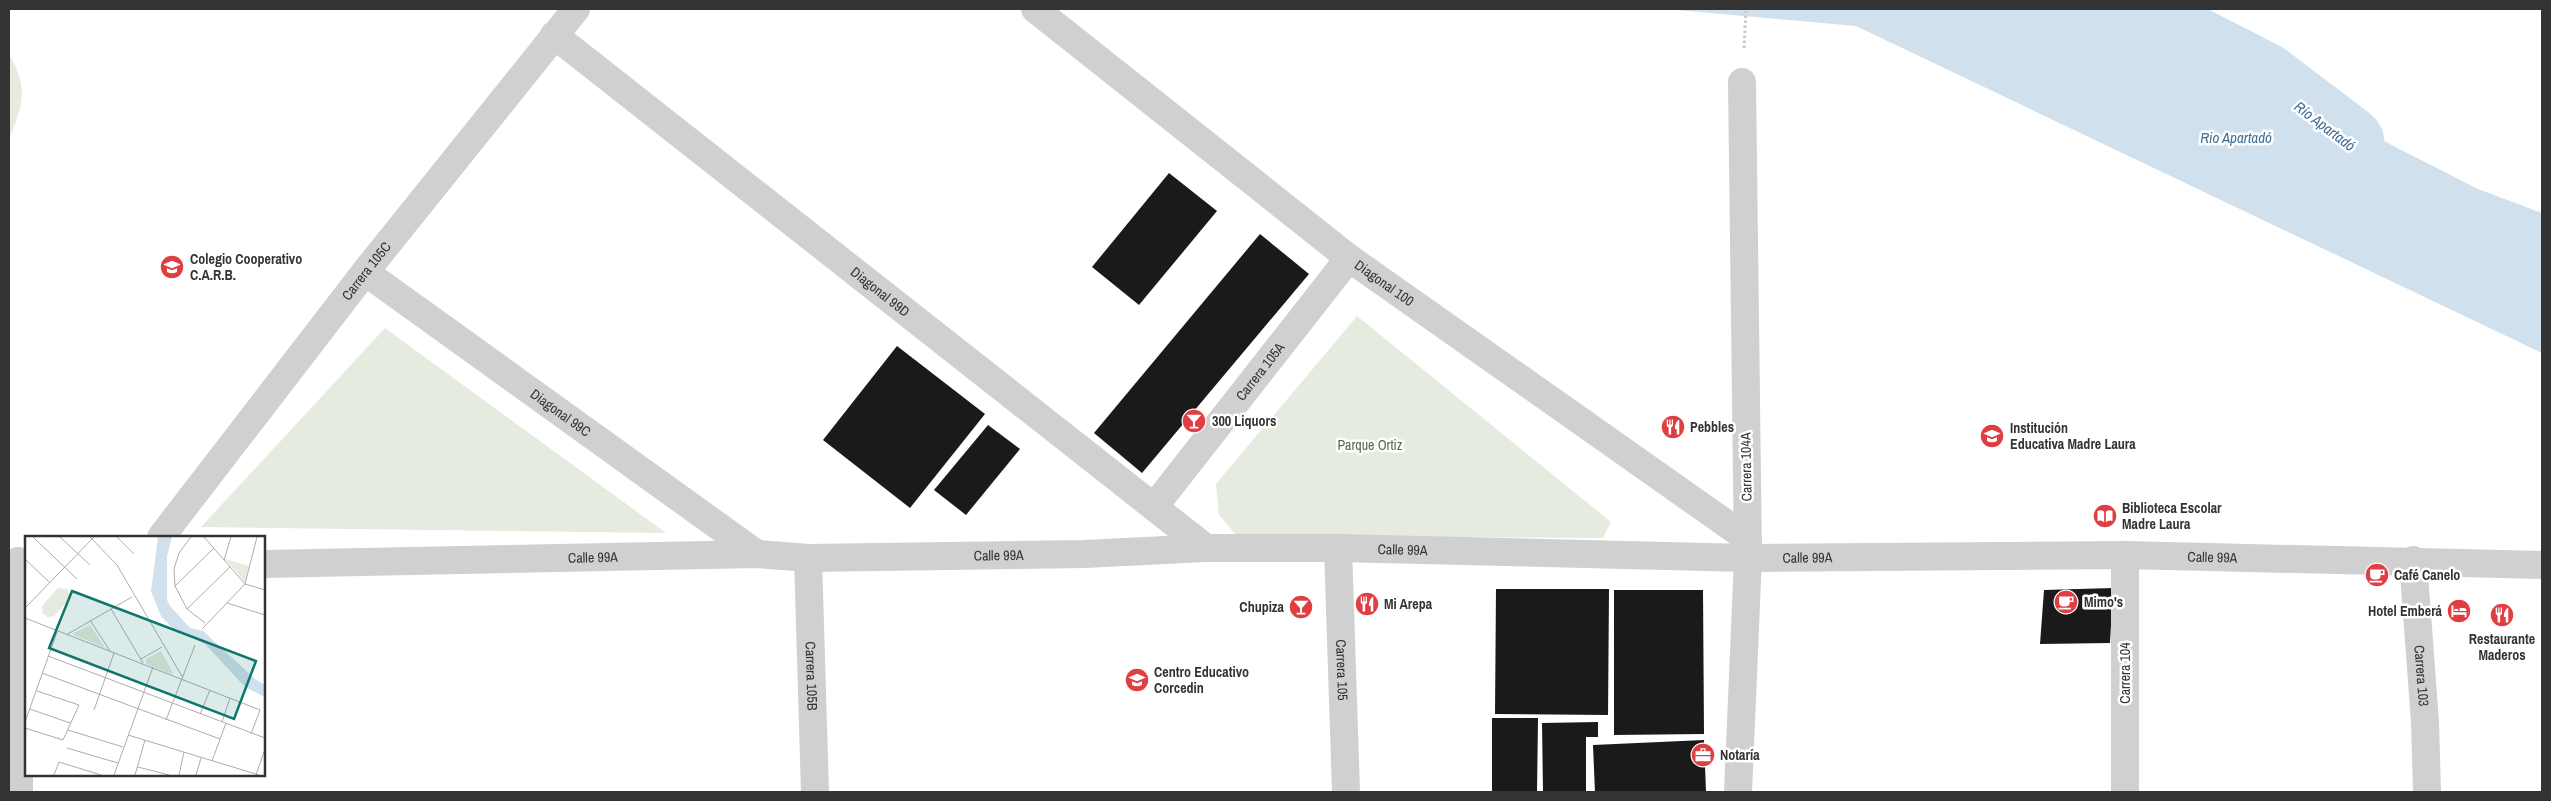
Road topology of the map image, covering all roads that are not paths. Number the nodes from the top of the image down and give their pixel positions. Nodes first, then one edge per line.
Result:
1 (576, 9) edge
2 (1035, 9) edge
3 (554, 35) junction
4 (1742, 82) dead end
5 (1349, 258) junction
6 (365, 272) junction
7 (1154, 507) junction
8 (162, 536) edge
9 (1206, 548) junction
10 (1338, 548) junction
11 (1748, 549) junction
12 (757, 554) junction
13 (2125, 555) junction
14 (808, 558) junction
15 (2413, 560) junction
16 (18, 561) edge
17 (265, 564) edge
18 (2542, 565) edge
19 (19, 792) edge
20 (815, 792) edge
21 (1346, 792) edge
22 (1738, 792) edge
23 (2125, 792) edge
24 (2427, 792) edge

1 - 3 street, Carrera 105C
2 - 5 street, Diagonal 100
3 - 6 street, Carrera 105C
3 - 7 street, Diagonal 99D
4 - 11 street, Carrera 104A
5 - 7 street, Carrera 105A
5 - 11 street, Diagonal 100
6 - 8 street, Carrera 105C
6 - 12 street, Diagonal 99C
7 - 9 street, Diagonal 99D
9 - 10 street, Calle 99A
9 - 14 street, Calle 99A
10 - 11 street, Calle 99A
10 - 21 street, Carrera 105
11 - 13 street, Calle 99A
11 - 22 street, Carrera 104A
12 - 14 street, Calle 99A
12 - 17 street, Calle 99A
13 - 15 street, Calle 99A
13 - 23 street, Carrera 104
14 - 20 street, Carrera 105B
15 - 18 street, Calle 99A
15 - 24 street, Carrera 103
16 - 19 street

